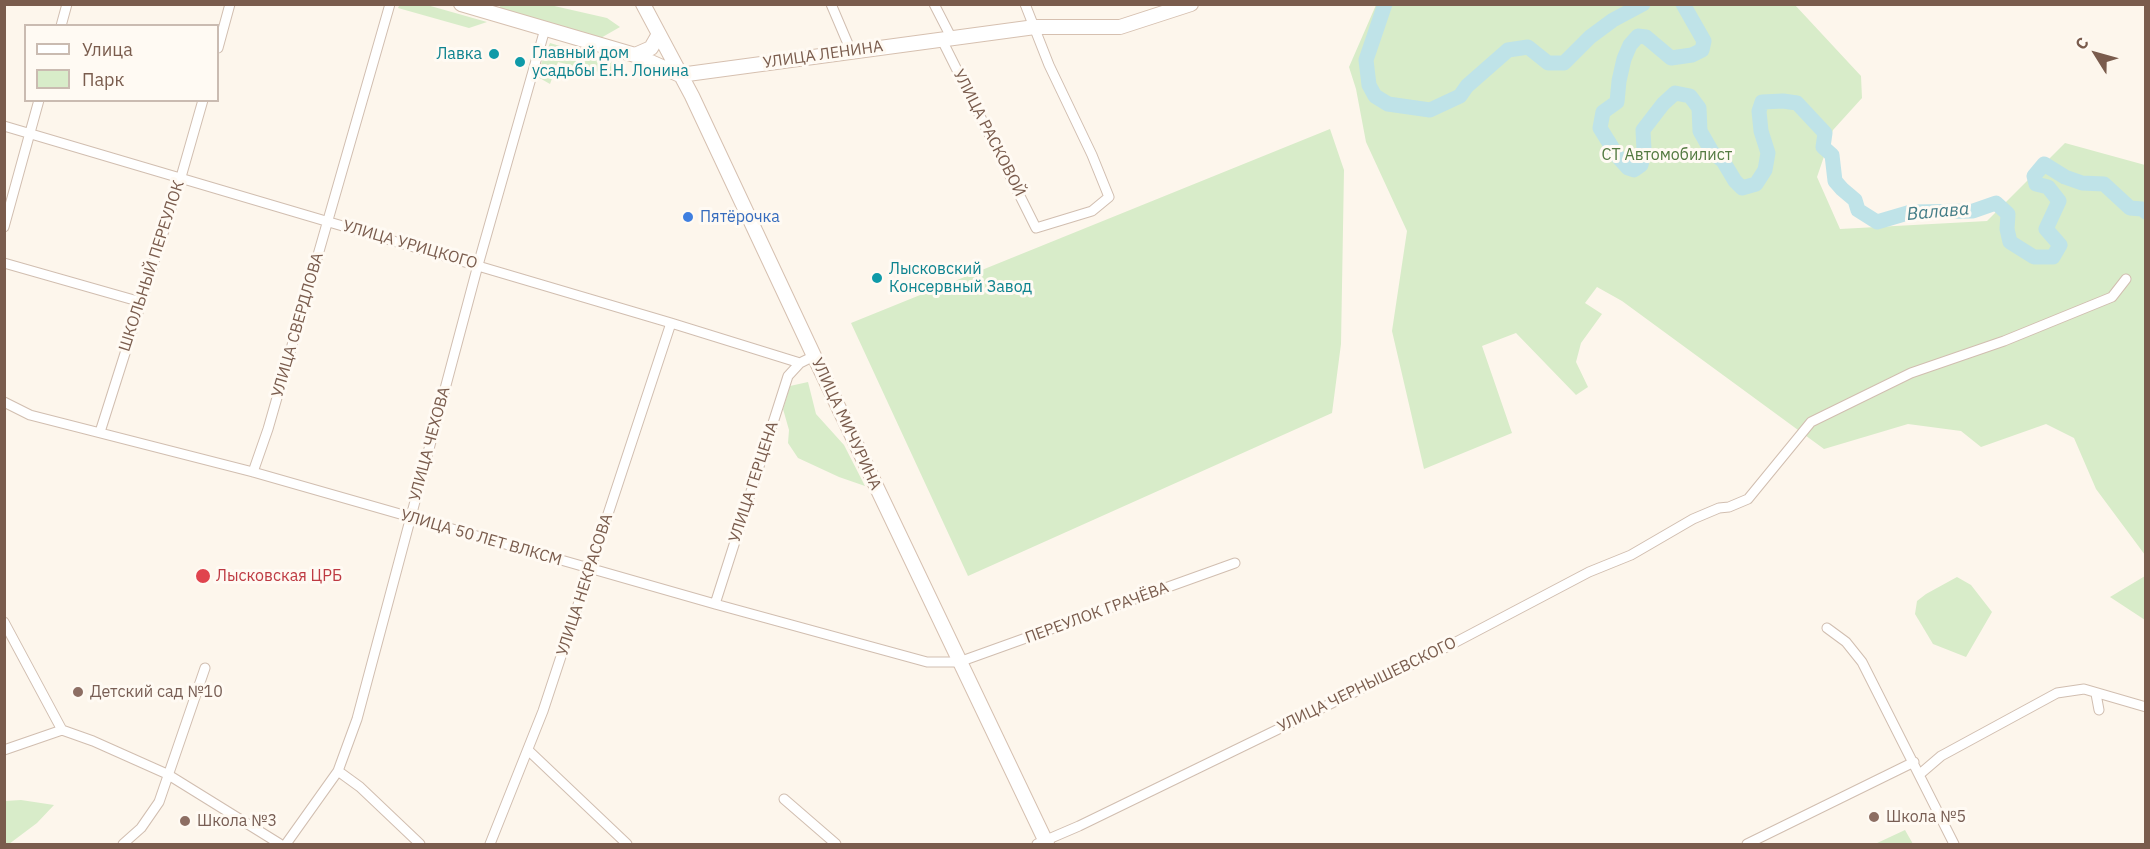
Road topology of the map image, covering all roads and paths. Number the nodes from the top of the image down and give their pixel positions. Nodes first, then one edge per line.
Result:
1 (67, 4) edge
2 (230, 4) edge
3 (390, 4) edge
4 (461, 4) edge
5 (643, 4) edge
6 (831, 4) edge
7 (934, 4) edge
8 (1025, 4) edge
9 (1191, 4) edge
10 (62, 24) edge
11 (1035, 27) junction
12 (545, 29) junction
13 (659, 34) junction
14 (946, 38) junction
15 (219, 44) edge
16 (851, 51) junction
17 (635, 55) junction
18 (680, 75) junction
19 (38, 102) edge
20 (202, 102) edge
21 (4, 126) edge
22 (29, 133) junction
23 (181, 177) junction
24 (328, 221) junction
25 (4, 227) edge
26 (4, 263) edge
27 (478, 265) junction
28 (2126, 279) dead end
29 (141, 302) junction
30 (671, 322) junction
31 (814, 356) junction
32 (800, 363) junction
33 (4, 402) edge
34 (100, 432) junction
35 (253, 472) junction
36 (410, 518) junction
37 (1235, 562) dead end
38 (590, 569) junction
39 (715, 604) junction
40 (4, 622) edge
41 (1827, 628) dead end
42 (959, 662) junction
43 (205, 668) dead end
44 (2096, 694) junction
45 (2145, 707) edge
46 (2099, 710) dead end
47 (62, 730) junction
48 (4, 750) edge
49 (528, 750) junction
50 (1914, 762) junction
51 (338, 771) junction
52 (167, 774) junction
53 (1920, 774) junction
54 (784, 799) dead end
55 (1043, 843) edge
56 (123, 844) edge
57 (280, 844) edge
58 (286, 844) edge
59 (420, 844) edge
60 (490, 844) edge
61 (627, 844) edge
62 (836, 844) edge
63 (1747, 844) edge
64 (1953, 844) edge

1 - 10 street
2 - 15 street
3 - 24 street, УЛИЦА СВЕРДЛОВА
4 - 12 main road
5 - 13 main road, УЛИЦА МИЧУРИНА
6 - 16 street
7 - 14 street, УЛИЦА РАСКОВОЙ
8 - 11 street
9 - 11 main road, УЛИЦА ЛЕНИНА
11 - 14 main road, УЛИЦА ЛЕНИНА
11 - 14 street, УЛИЦА РАСКОВОЙ
12 - 17 main road
12 - 27 street, УЛИЦА ЧЕХОВА
13 - 17 main road
13 - 18 main road, УЛИЦА МИЧУРИНА
14 - 16 main road, УЛИЦА ЛЕНИНА
16 - 18 main road, УЛИЦА ЛЕНИНА
17 - 18 main road
18 - 31 main road, УЛИЦА МИЧУРИНА
19 - 22 street
20 - 23 street, ШКОЛЬНЫЙ ПЕРЕУЛОК
21 - 22 street, УЛИЦА УРИЦКОГО
22 - 23 street, УЛИЦА УРИЦКОГО
22 - 25 street
23 - 24 street, УЛИЦА УРИЦКОГО
23 - 29 street, ШКОЛЬНЫЙ ПЕРЕУЛОК
24 - 27 street, УЛИЦА УРИЦКОГО
24 - 35 street, УЛИЦА СВЕРДЛОВА
26 - 29 street
27 - 30 street, УЛИЦА УРИЦКОГО
27 - 36 street, УЛИЦА ЧЕХОВА
28 - 55 street, УЛИЦА ЧЕРНЫШЕВСКОГО
29 - 34 street, ШКОЛЬНЫЙ ПЕРЕУЛОК
30 - 32 street, УЛИЦА УРИЦКОГО
30 - 38 street, УЛИЦА НЕКРАСОВА
31 - 32 street
31 - 42 main road, УЛИЦА МИЧУРИНА
32 - 39 street, УЛИЦА ГЕРЦЕНА
33 - 34 street, УЛИЦА 50 ЛЕТ ВЛКСМ
34 - 35 street, УЛИЦА 50 ЛЕТ ВЛКСМ
35 - 36 street, УЛИЦА 50 ЛЕТ ВЛКСМ
36 - 38 street, УЛИЦА 50 ЛЕТ ВЛКСМ
36 - 51 street, УЛИЦА ЧЕХОВА
37 - 42 street, ПЕРЕУЛОК ГРАЧЁВА
38 - 39 street, УЛИЦА 50 ЛЕТ ВЛКСМ
38 - 49 street, УЛИЦА НЕКРАСОВА
39 - 42 street, УЛИЦА 50 ЛЕТ ВЛКСМ
40 - 47 street
41 - 50 street
42 - 55 main road, УЛИЦА МИЧУРИНА
43 - 52 street
44 - 45 street
44 - 46 street
44 - 53 street
47 - 48 street
47 - 52 street
49 - 60 street, УЛИЦА НЕКРАСОВА
49 - 61 street
50 - 53 street
50 - 63 street
51 - 58 street, УЛИЦА ЧЕХОВА
51 - 59 street
52 - 56 street
52 - 57 street
53 - 64 street
54 - 62 street

